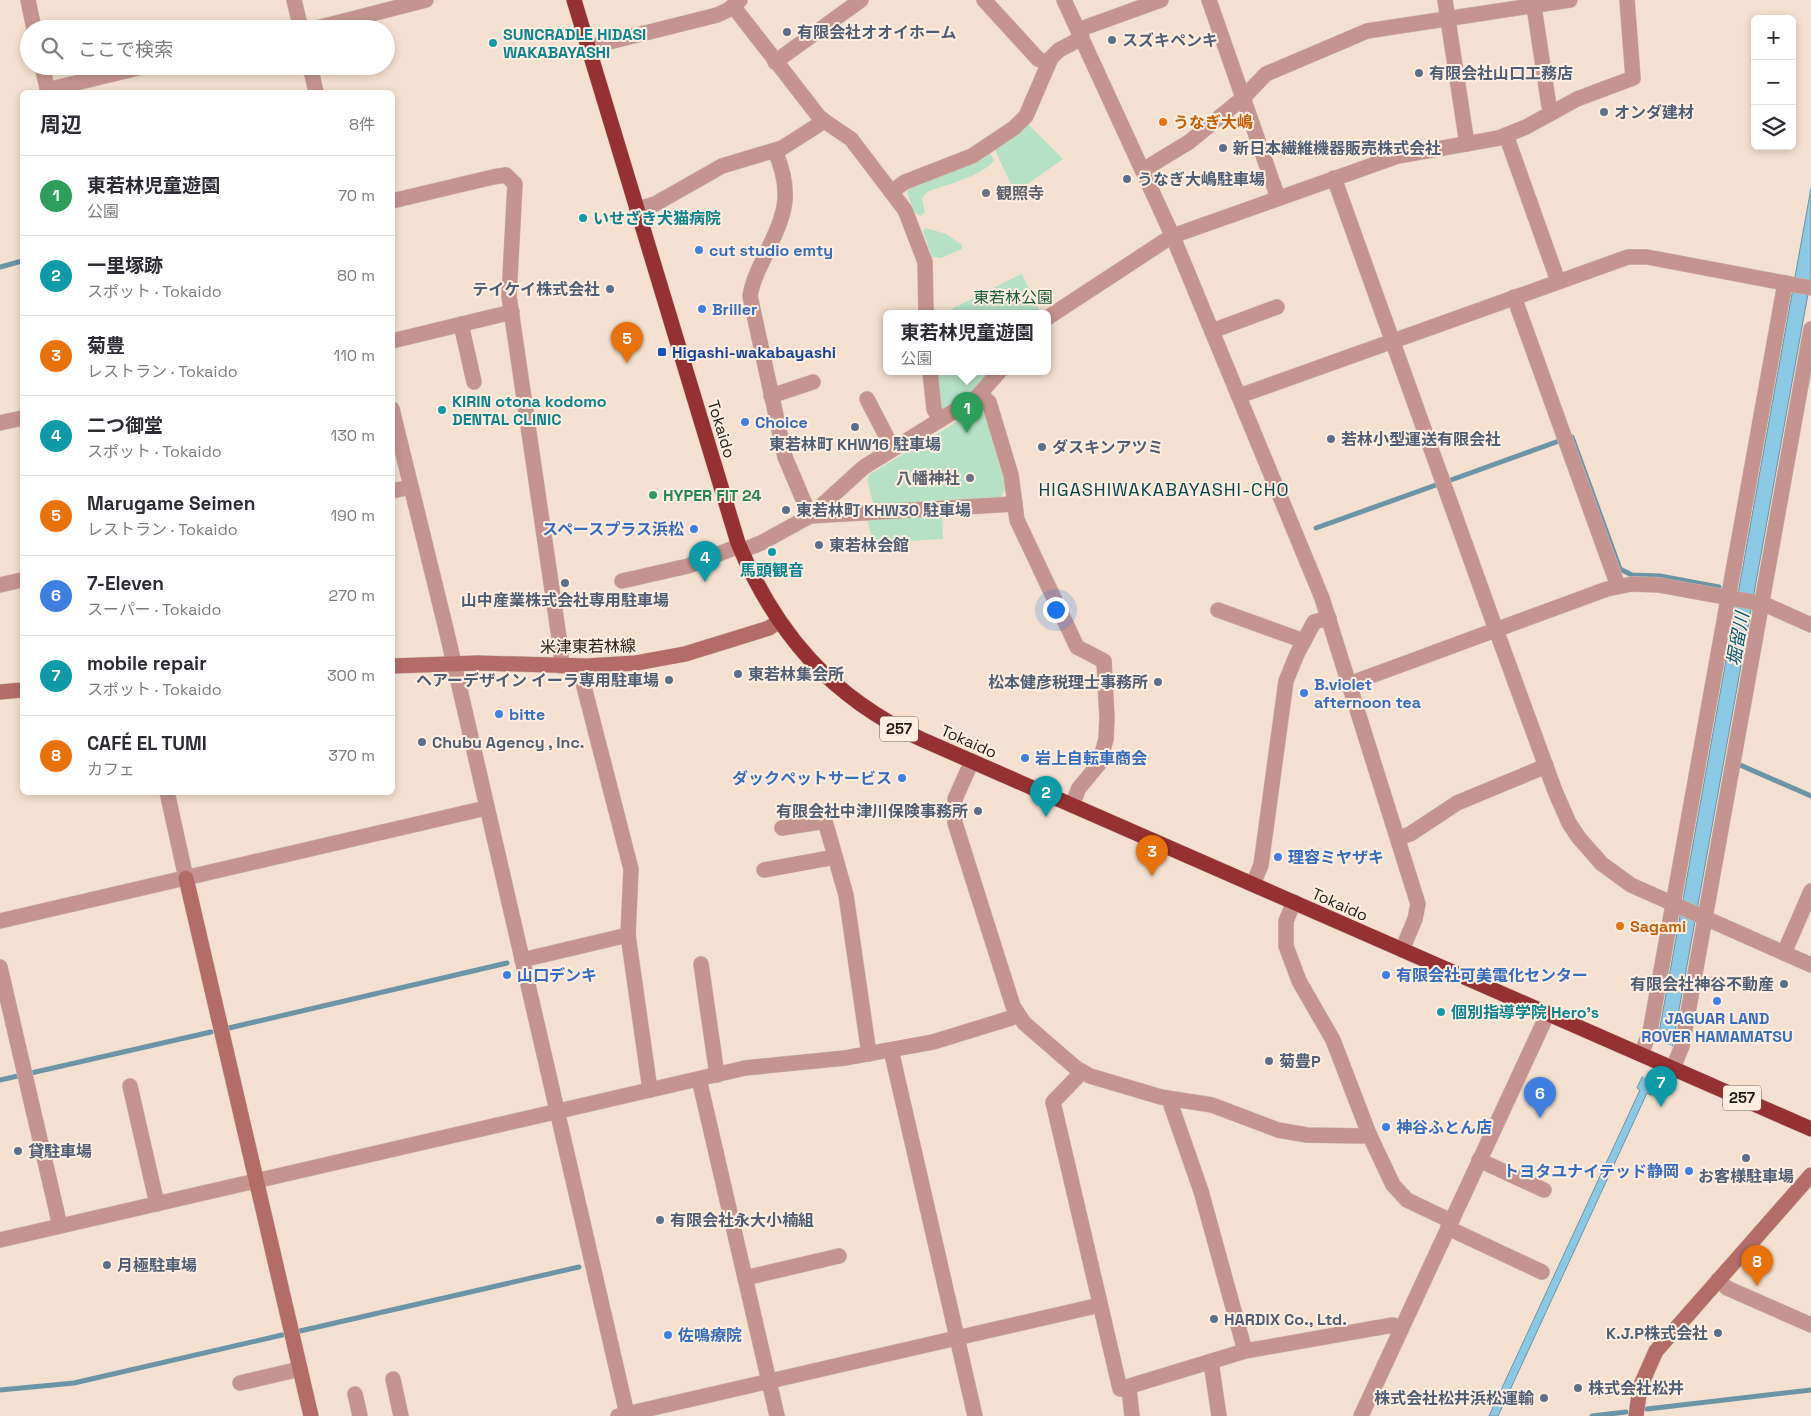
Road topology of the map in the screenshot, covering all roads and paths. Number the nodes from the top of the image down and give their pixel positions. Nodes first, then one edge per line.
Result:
1 (28, 0) edge
2 (294, 0) edge
3 (426, 0) edge
4 (574, 0) edge
5 (861, 0) edge
6 (984, 0) edge
7 (1064, 0) edge
8 (1161, 0) edge
9 (1209, 0) edge
10 (1445, 0) edge
11 (1570, 0) edge
12 (1627, 0) edge
13 (409, 2) edge
14 (736, 3) edge
15 (1533, 3) edge
16 (1448, 19) junction
17 (32, 20) edge
18 (299, 20) edge
19 (345, 20) edge
20 (1080, 34) junction
21 (589, 47) junction
22 (775, 62) junction
23 (1048, 63) junction
24 (44, 75) edge
25 (111, 75) edge
26 (312, 75) edge
27 (48, 90) edge
28 (52, 90) edge
29 (316, 90) edge
30 (1243, 98) junction
31 (1553, 112) junction
32 (822, 119) junction
33 (1506, 135) junction
34 (1467, 144) junction
35 (776, 151) junction
36 (1143, 170) junction
37 (1334, 178) junction
38 (891, 192) junction
39 (1278, 198) junction
40 (395, 200) edge
41 (638, 209) junction
42 (1173, 237) junction
43 (1558, 281) junction
44 (1787, 283) junction
45 (1811, 288) edge
46 (1514, 297) junction
47 (1277, 307) dead end
48 (926, 310) edge
49 (512, 312) junction
50 (1051, 315) edge
51 (461, 324) junction
52 (1811, 329) edge
53 (1212, 331) junction
54 (395, 340) edge
55 (1392, 340) junction
56 (930, 375) edge
57 (996, 375) edge
58 (474, 382) dead end
59 (813, 382) dead end
60 (980, 394) junction
61 (771, 396) junction
62 (1239, 396) junction
63 (867, 399) dead end
64 (20, 418) edge
65 (940, 420) junction
66 (395, 422) edge
67 (0, 423) edge
68 (893, 449) junction
69 (411, 486) junction
70 (395, 490) edge
71 (1015, 504) junction
72 (810, 516) junction
73 (740, 548) junction
74 (20, 580) edge
75 (622, 581) dead end
76 (0, 585) edge
77 (1618, 586) junction
78 (1731, 598) junction
79 (1759, 603) junction
80 (1218, 610) dead end
81 (1328, 618) junction
82 (778, 622) junction
83 (1811, 625) edge
84 (1496, 630) junction
85 (1304, 641) junction
86 (453, 664) junction
87 (395, 666) edge
88 (561, 666) junction
89 (582, 666) junction
90 (1349, 684) junction
91 (20, 690) edge
92 (0, 692) edge
93 (972, 761) junction
94 (1546, 766) junction
95 (168, 795) edge
96 (1072, 805) junction
97 (486, 808) junction
98 (782, 828) dead end
99 (1398, 838) junction
100 (836, 857) junction
101 (764, 870) dead end
102 (186, 878) junction
103 (1253, 884) junction
104 (1811, 891) edge
105 (1294, 902) junction
106 (1676, 905) junction
107 (1703, 917) junction
108 (0, 920) edge
109 (628, 935) junction
110 (1402, 950) junction
111 (1784, 953) junction
112 (522, 960) junction
113 (701, 964) dead end
114 (1811, 964) edge
115 (0, 968) edge
116 (1548, 1013) junction
117 (1017, 1014) junction
118 (891, 1050) junction
119 (868, 1054) junction
120 (1645, 1056) junction
121 (1669, 1067) junction
122 (1082, 1072) junction
123 (717, 1075) junction
124 (699, 1079) junction
125 (130, 1086) dead end
126 (650, 1090) junction
127 (1172, 1099) junction
128 (557, 1112) junction
129 (1810, 1125) edge
130 (1369, 1134) junction
131 (1479, 1160) junction
132 (1811, 1175) edge
133 (256, 1181) junction
134 (1544, 1190) dead end
135 (157, 1204) junction
136 (1449, 1225) junction
137 (60, 1226) junction
138 (0, 1240) edge
139 (839, 1256) dead end
140 (1542, 1272) dead end
141 (745, 1278) junction
142 (1718, 1280) junction
143 (1100, 1305) junction
144 (1811, 1324) edge
145 (1401, 1328) junction
146 (957, 1338) junction
147 (1245, 1351) junction
148 (1211, 1362) junction
149 (300, 1369) junction
150 (393, 1379) dead end
151 (769, 1381) junction
152 (240, 1383) dead end
153 (1129, 1388) junction
154 (355, 1394) dead end
155 (622, 1415) edge
156 (310, 1416) edge
157 (360, 1416) edge
158 (401, 1416) edge
159 (777, 1416) edge
160 (976, 1416) edge
161 (1132, 1416) edge
162 (1219, 1416) edge
163 (1361, 1416) edge
164 (1636, 1416) edge

1 - 17 street
2 - 18 street
3 - 13 street
4 - 21 highway, Tokaido / 257
5 - 22 street
6 - 23 street
7 - 20 street
8 - 20 street
9 - 30 street
10 - 16 street
11 - 15 street
12 - 31 street
13 - 19 street
14 - 21 street
14 - 22 street
15 - 16 street
15 - 31 street
16 - 30 street
16 - 34 street
20 - 23 street
20 - 36 street
21 - 41 highway, Tokaido / 257
22 - 32 street
23 - 38 street
24 - 27 street
25 - 28 street
26 - 29 street
30 - 36 street
30 - 39 street
31 - 33 street
32 - 35 street
32 - 38 street
33 - 34 street
33 - 43 street
34 - 37 street
35 - 41 street
35 - 61 street
36 - 42 street
37 - 39 street
37 - 55 street
38 - 48 street
39 - 42 street
40 - 49 street
41 - 73 highway, Tokaido / 257
42 - 50 street
42 - 53 street
43 - 44 street
43 - 46 street
44 - 45 street
44 - 78 street
46 - 55 street
46 - 77 street
47 - 53 street
49 - 51 street
49 - 88 street
51 - 54 street
51 - 58 street
52 - 79 street
53 - 62 street
55 - 62 street
55 - 84 street
56 - 65 street
57 - 60 street
59 - 61 street
60 - 65 street
60 - 71 street
61 - 72 street
62 - 81 street
63 - 68 street
64 - 67 street
65 - 68 street
66 - 69 street
68 - 72 street
69 - 70 street
69 - 86 street
71 - 72 street
71 - 96 street
72 - 73 street
73 - 75 street
73 - 82 highway, Tokaido / 257
74 - 76 street
77 - 78 street
77 - 84 street
78 - 79 street
78 - 106 street
79 - 83 street
79 - 107 street
80 - 85 street
81 - 85 street
81 - 90 street
82 - 89 street, 米津東若林線
82 - 93 highway, Tokaido / 257
84 - 90 street
84 - 94 street
85 - 103 street
86 - 87 street, 米津東若林線
86 - 88 street, 米津東若林線
86 - 97 street
88 - 89 street, 米津東若林線
89 - 109 street
90 - 99 street
91 - 92 street
93 - 96 highway, Tokaido / 257
93 - 117 street
94 - 99 street
94 - 106 street
95 - 102 street
96 - 103 highway, Tokaido / 257
97 - 102 street
97 - 112 street
98 - 100 street
99 - 110 street
100 - 101 street
100 - 119 street
102 - 108 street
102 - 133 street
103 - 105 highway, Tokaido / 257
104 - 111 street
105 - 110 highway, Tokaido / 257
105 - 130 street
106 - 107 street
106 - 120 street
107 - 111 street
107 - 121 street
109 - 112 street
109 - 126 street
110 - 116 highway, Tokaido / 257
111 - 114 street
112 - 128 street
113 - 123 street
115 - 137 street
116 - 120 highway, Tokaido / 257
116 - 131 street
117 - 118 street
117 - 122 street
118 - 119 street
118 - 146 street
119 - 123 street
120 - 121 highway, Tokaido / 257
121 - 129 highway, Tokaido / 257
122 - 127 street
122 - 143 street
123 - 124 street
124 - 126 street
124 - 141 street
125 - 135 street
126 - 128 street
127 - 130 street
127 - 147 street
128 - 133 street
128 - 155 street
130 - 136 street
131 - 134 street
131 - 136 street
132 - 142 street
133 - 135 street
133 - 149 street
135 - 137 street
136 - 140 street
136 - 145 street
137 - 138 street
139 - 141 street
141 - 151 street
142 - 144 street
142 - 164 street
143 - 146 street
143 - 153 street
145 - 147 street
145 - 163 street
146 - 151 street
146 - 160 street
147 - 148 street
148 - 153 street
148 - 162 street
149 - 152 street
149 - 156 street
150 - 158 street
151 - 155 street
151 - 159 street
153 - 161 street
154 - 157 street

